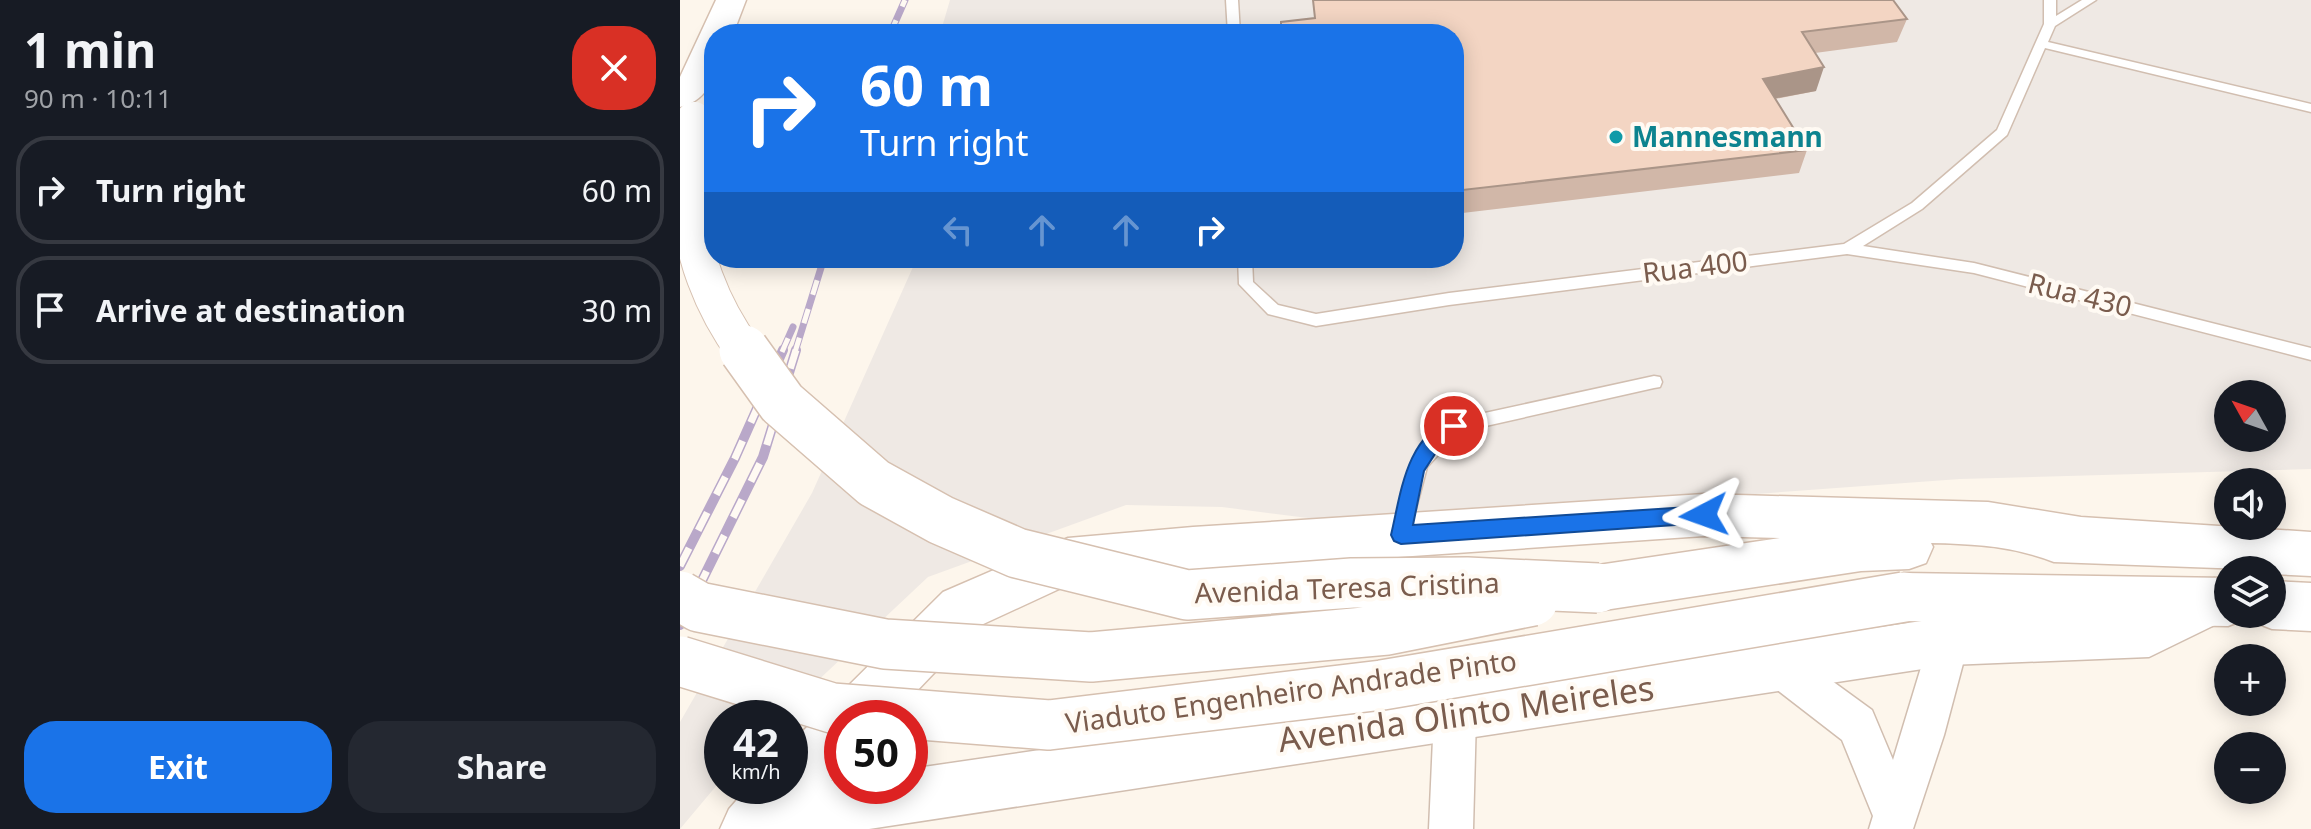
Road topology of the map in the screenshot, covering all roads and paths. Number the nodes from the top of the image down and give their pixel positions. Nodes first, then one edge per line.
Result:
1 (731, 0) edge
2 (1232, 0) edge
3 (2050, 0) edge
4 (2090, 0) edge
5 (721, 24) edge
6 (1233, 24) edge
7 (2050, 24) junction
8 (2042, 44) junction
9 (704, 62) edge
10 (687, 97) edge
11 (2311, 108) edge
12 (1847, 249) junction
13 (1245, 268) edge
14 (2311, 354) edge
15 (1654, 382) dead end
16 (1401, 535) junction
17 (2081, 539) junction
18 (2311, 554) edge
19 (1598, 588) junction
20 (680, 596) edge
21 (1904, 597) joint
22 (2214, 601) edge
23 (2214, 604) edge
24 (2286, 606) edge
25 (2311, 607) edge
26 (1949, 641) junction
27 (680, 661) edge
28 (1781, 668) junction
29 (872, 700) edge
30 (1455, 716) junction
31 (824, 749) edge
32 (808, 765) edge
33 (808, 799) edge
34 (1893, 821) edge
35 (1451, 829) edge

1 - 5 main road
2 - 6 lane
3 - 7 lane, Rua 400
4 - 7 lane
7 - 8 lane, Rua 400
8 - 11 lane
8 - 12 lane, Rua 400
9 - 10 main road, Avenida Teresa Cristina
10 - 19 main road, Avenida Teresa Cristina, bridge
12 - 13 lane, Rua 400
12 - 14 lane, Rua 430
15 - 16 lane
16 - 17 main road
16 - 29 main road
17 - 18 main road
17 - 19 main road, Viaduto Engenheiro Andrade Pinto
19 - 20 main road, Viaduto Engenheiro Andrade Pinto, bridge
21 - 22 main road, Avenida Olinto Meireles
21 - 27 main road, Viaduto Engenheiro Andrade Pinto, bridge
23 - 26 street, Avenida Olinto Meireles
24 - 25 main road
26 - 28 street, Avenida Olinto Meireles
26 - 34 street
28 - 30 street, Avenida Olinto Meireles
28 - 34 street
30 - 33 street, Avenida Olinto Meireles
30 - 35 street
31 - 32 main road, Avenida Olinto Meireles

